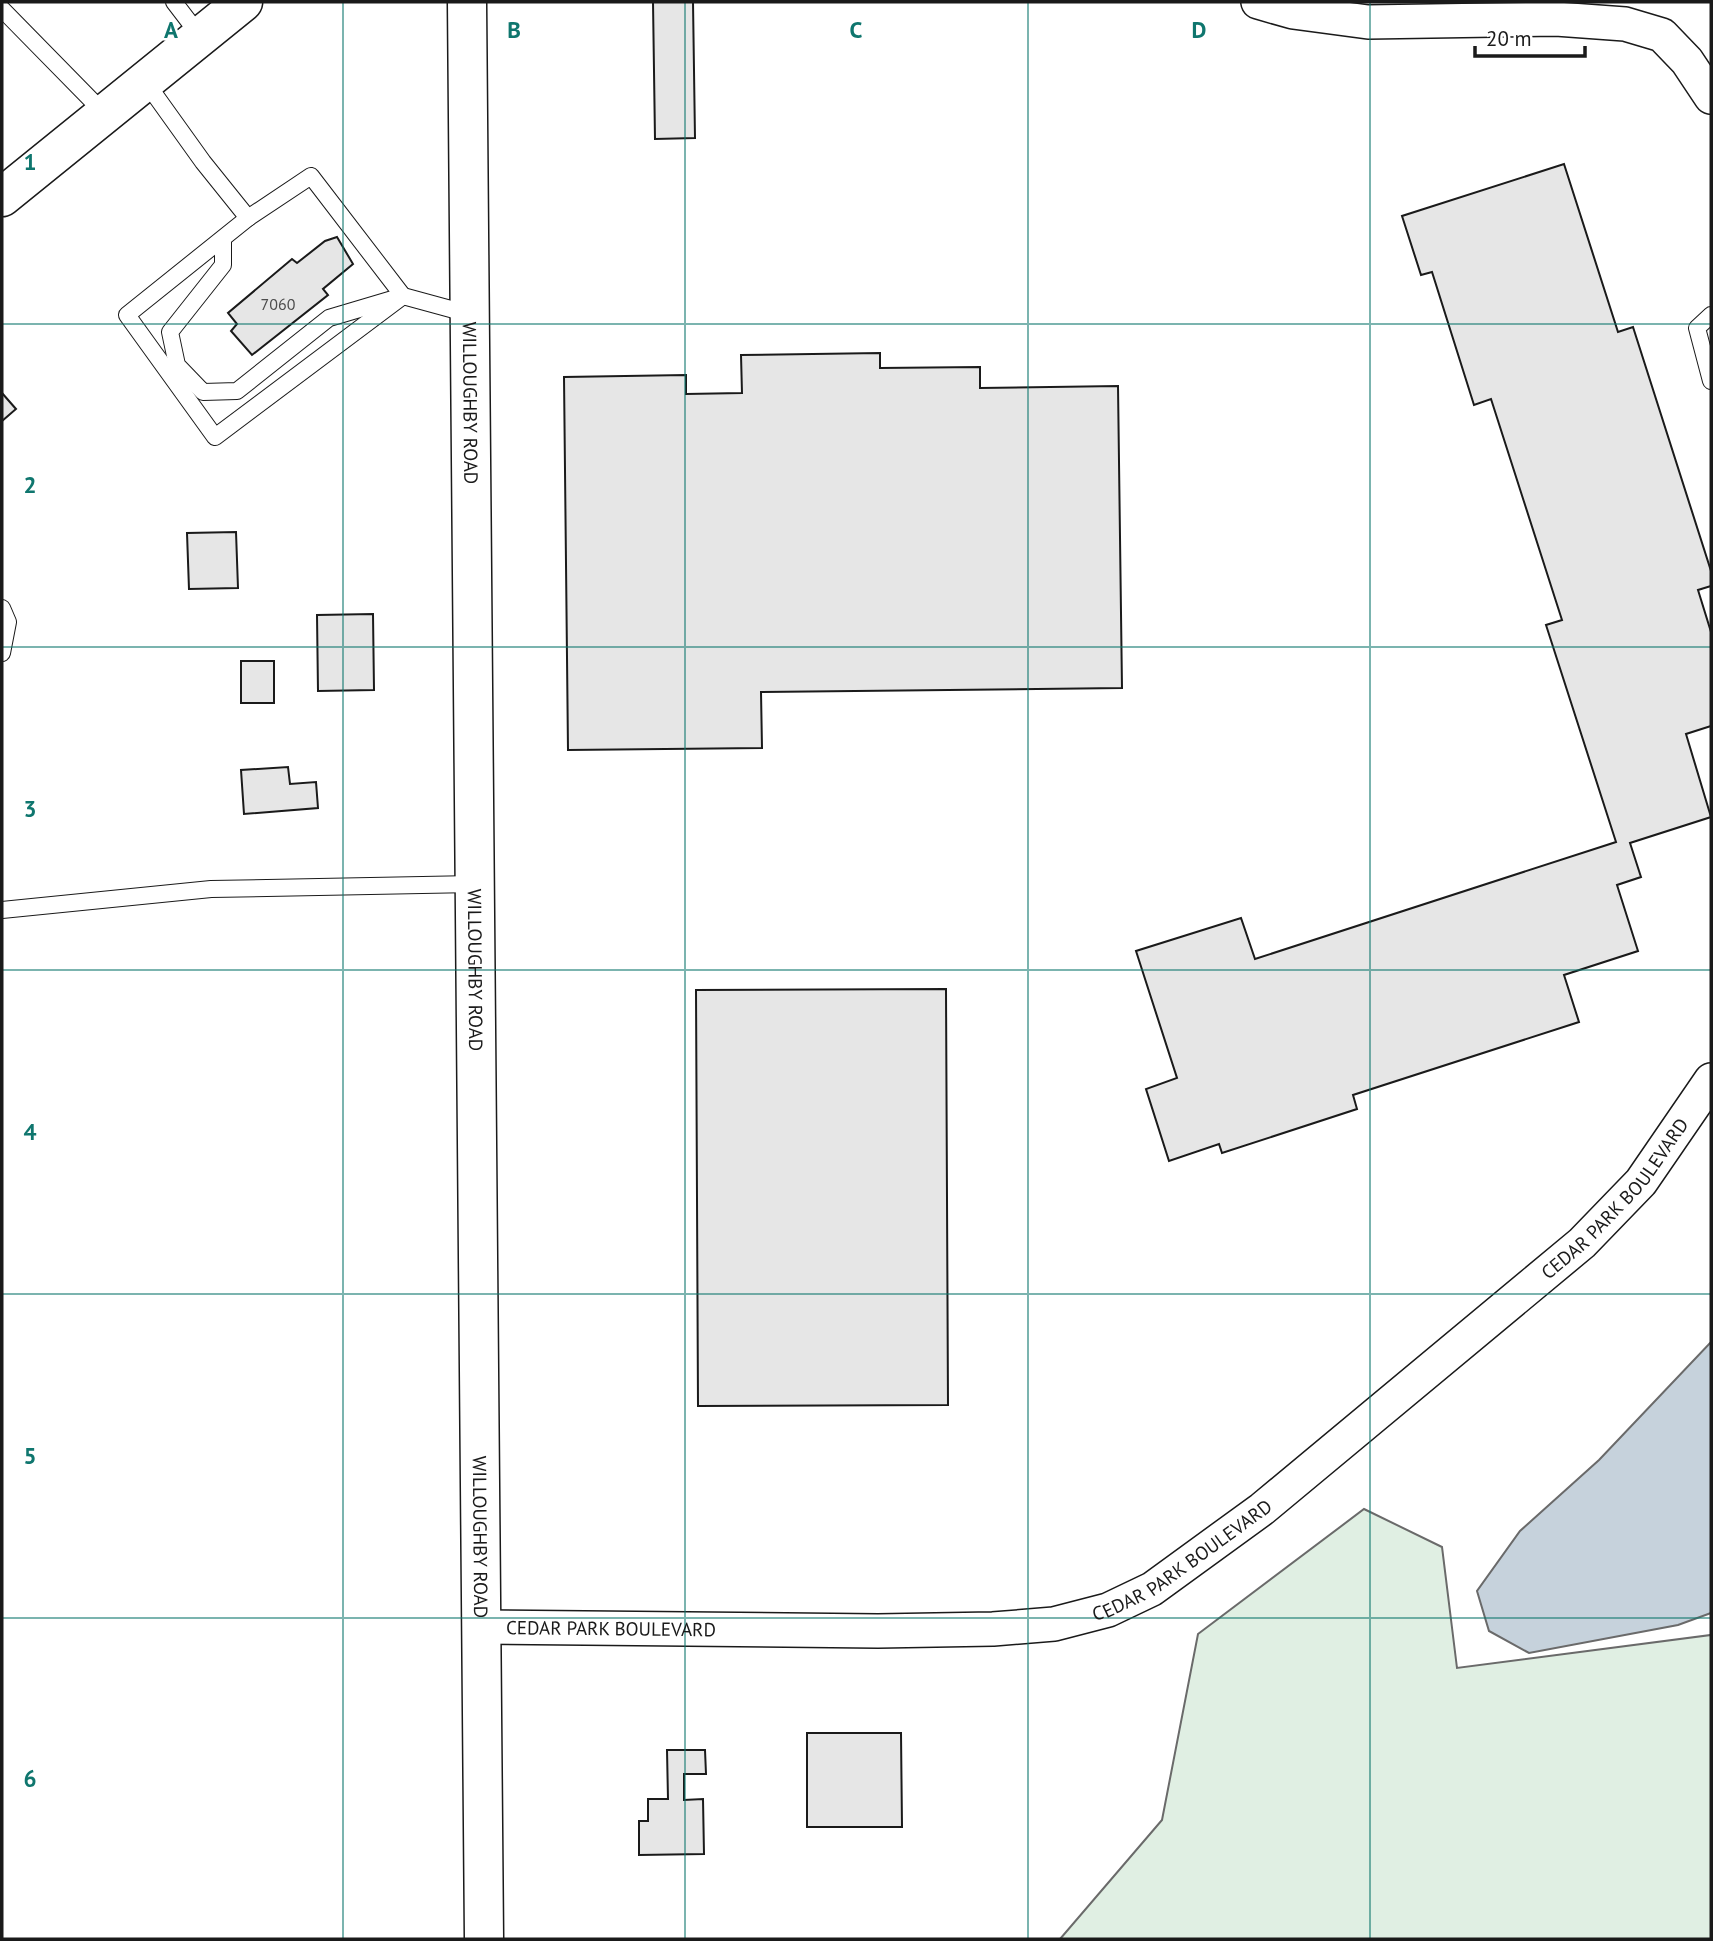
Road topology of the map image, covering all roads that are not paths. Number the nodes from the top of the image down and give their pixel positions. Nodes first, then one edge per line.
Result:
1 (174, 2) edge
2 (243, 2) edge
3 (467, 2) edge
4 (1258, 2) edge
5 (2, 9) edge
6 (200, 37) junction
7 (145, 81) junction
8 (1711, 97) edge
9 (105, 114) junction
10 (2, 197) edge
11 (248, 218) junction
12 (223, 239) junction
13 (404, 296) junction
14 (469, 314) junction
15 (1711, 315) edge
16 (1711, 382) edge
17 (2, 608) edge
18 (2, 653) edge
19 (474, 884) junction
20 (2, 910) edge
21 (1711, 1080) edge
22 (480, 1627) junction
23 (484, 1939) edge

1 - 6 lane
2 - 6 street
3 - 14 street, WILLOUGHBY ROAD
4 - 8 street
5 - 9 lane
6 - 7 street
7 - 9 street
7 - 11 lane
9 - 10 street
11 - 12 lane
11 - 13 lane
12 - 13 lane
12 - 13 lane
13 - 14 lane
14 - 19 street, WILLOUGHBY ROAD
15 - 16 lane
17 - 18 lane
19 - 20 lane
19 - 22 street, WILLOUGHBY ROAD
21 - 22 street, CEDAR PARK BOULEVARD
22 - 23 street, WILLOUGHBY ROAD

